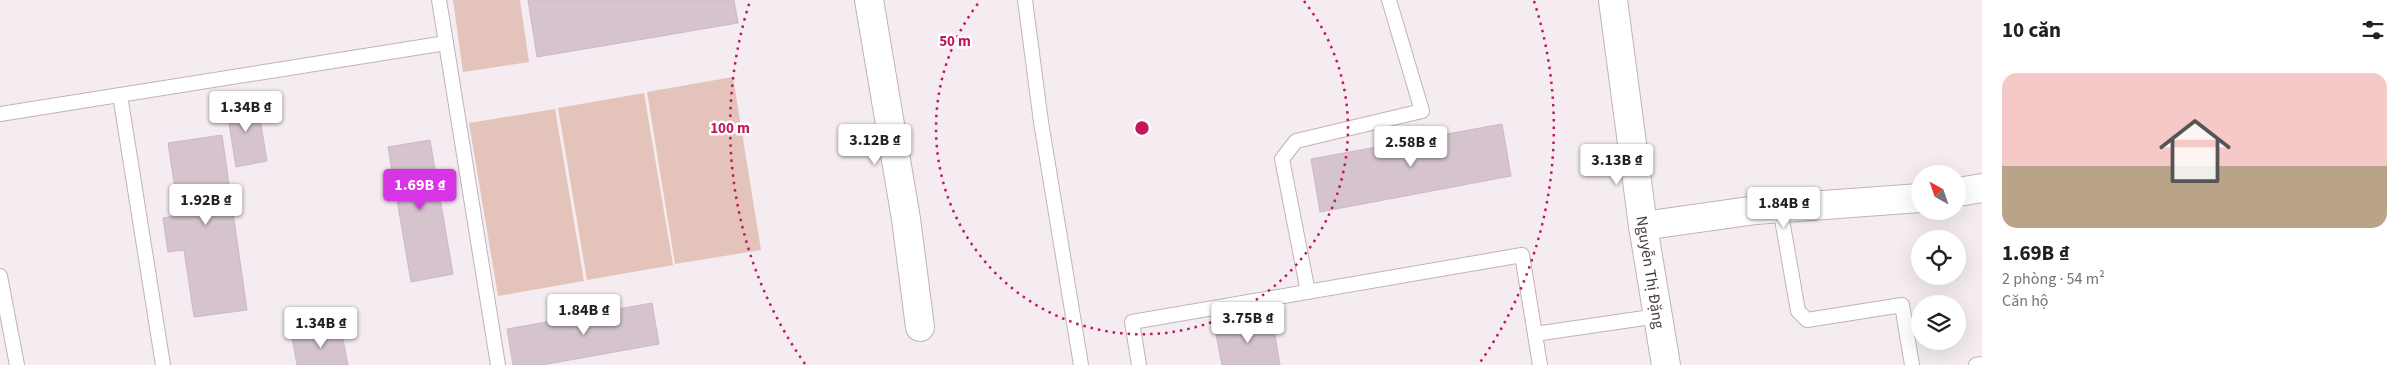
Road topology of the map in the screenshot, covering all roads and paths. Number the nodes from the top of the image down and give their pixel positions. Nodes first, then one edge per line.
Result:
1 (439, 0) edge
2 (870, 0) edge
3 (1025, 0) edge
4 (1390, 0) edge
5 (1613, 0) edge
6 (446, 43) junction
7 (120, 95) junction
8 (0, 114) edge
9 (1982, 188) edge
10 (1966, 191) edge
11 (1911, 199) edge
12 (1780, 208) junction
13 (1643, 226) junction
14 (0, 275) edge
15 (1308, 292) junction
16 (1658, 316) junction
17 (920, 327) dead end
18 (1535, 334) junction
19 (1982, 364) edge
20 (17, 365) edge
21 (163, 365) edge
22 (498, 365) edge
23 (1081, 365) edge
24 (1139, 365) edge
25 (1540, 365) edge
26 (1666, 365) edge
27 (1912, 365) edge
28 (1976, 365) edge

1 - 6 lane
2 - 17 street
3 - 23 lane
4 - 15 lane
5 - 13 street, Nguyễn Thị Đặng
6 - 7 lane
6 - 22 lane
7 - 8 lane
7 - 21 lane
9 - 10 street
11 - 12 street
12 - 13 street
12 - 27 lane
13 - 16 street, Nguyễn Thị Đặng
14 - 20 lane
15 - 18 lane
15 - 24 lane
16 - 18 lane
16 - 26 street, Nguyễn Thị Đặng
18 - 25 lane
19 - 28 lane

